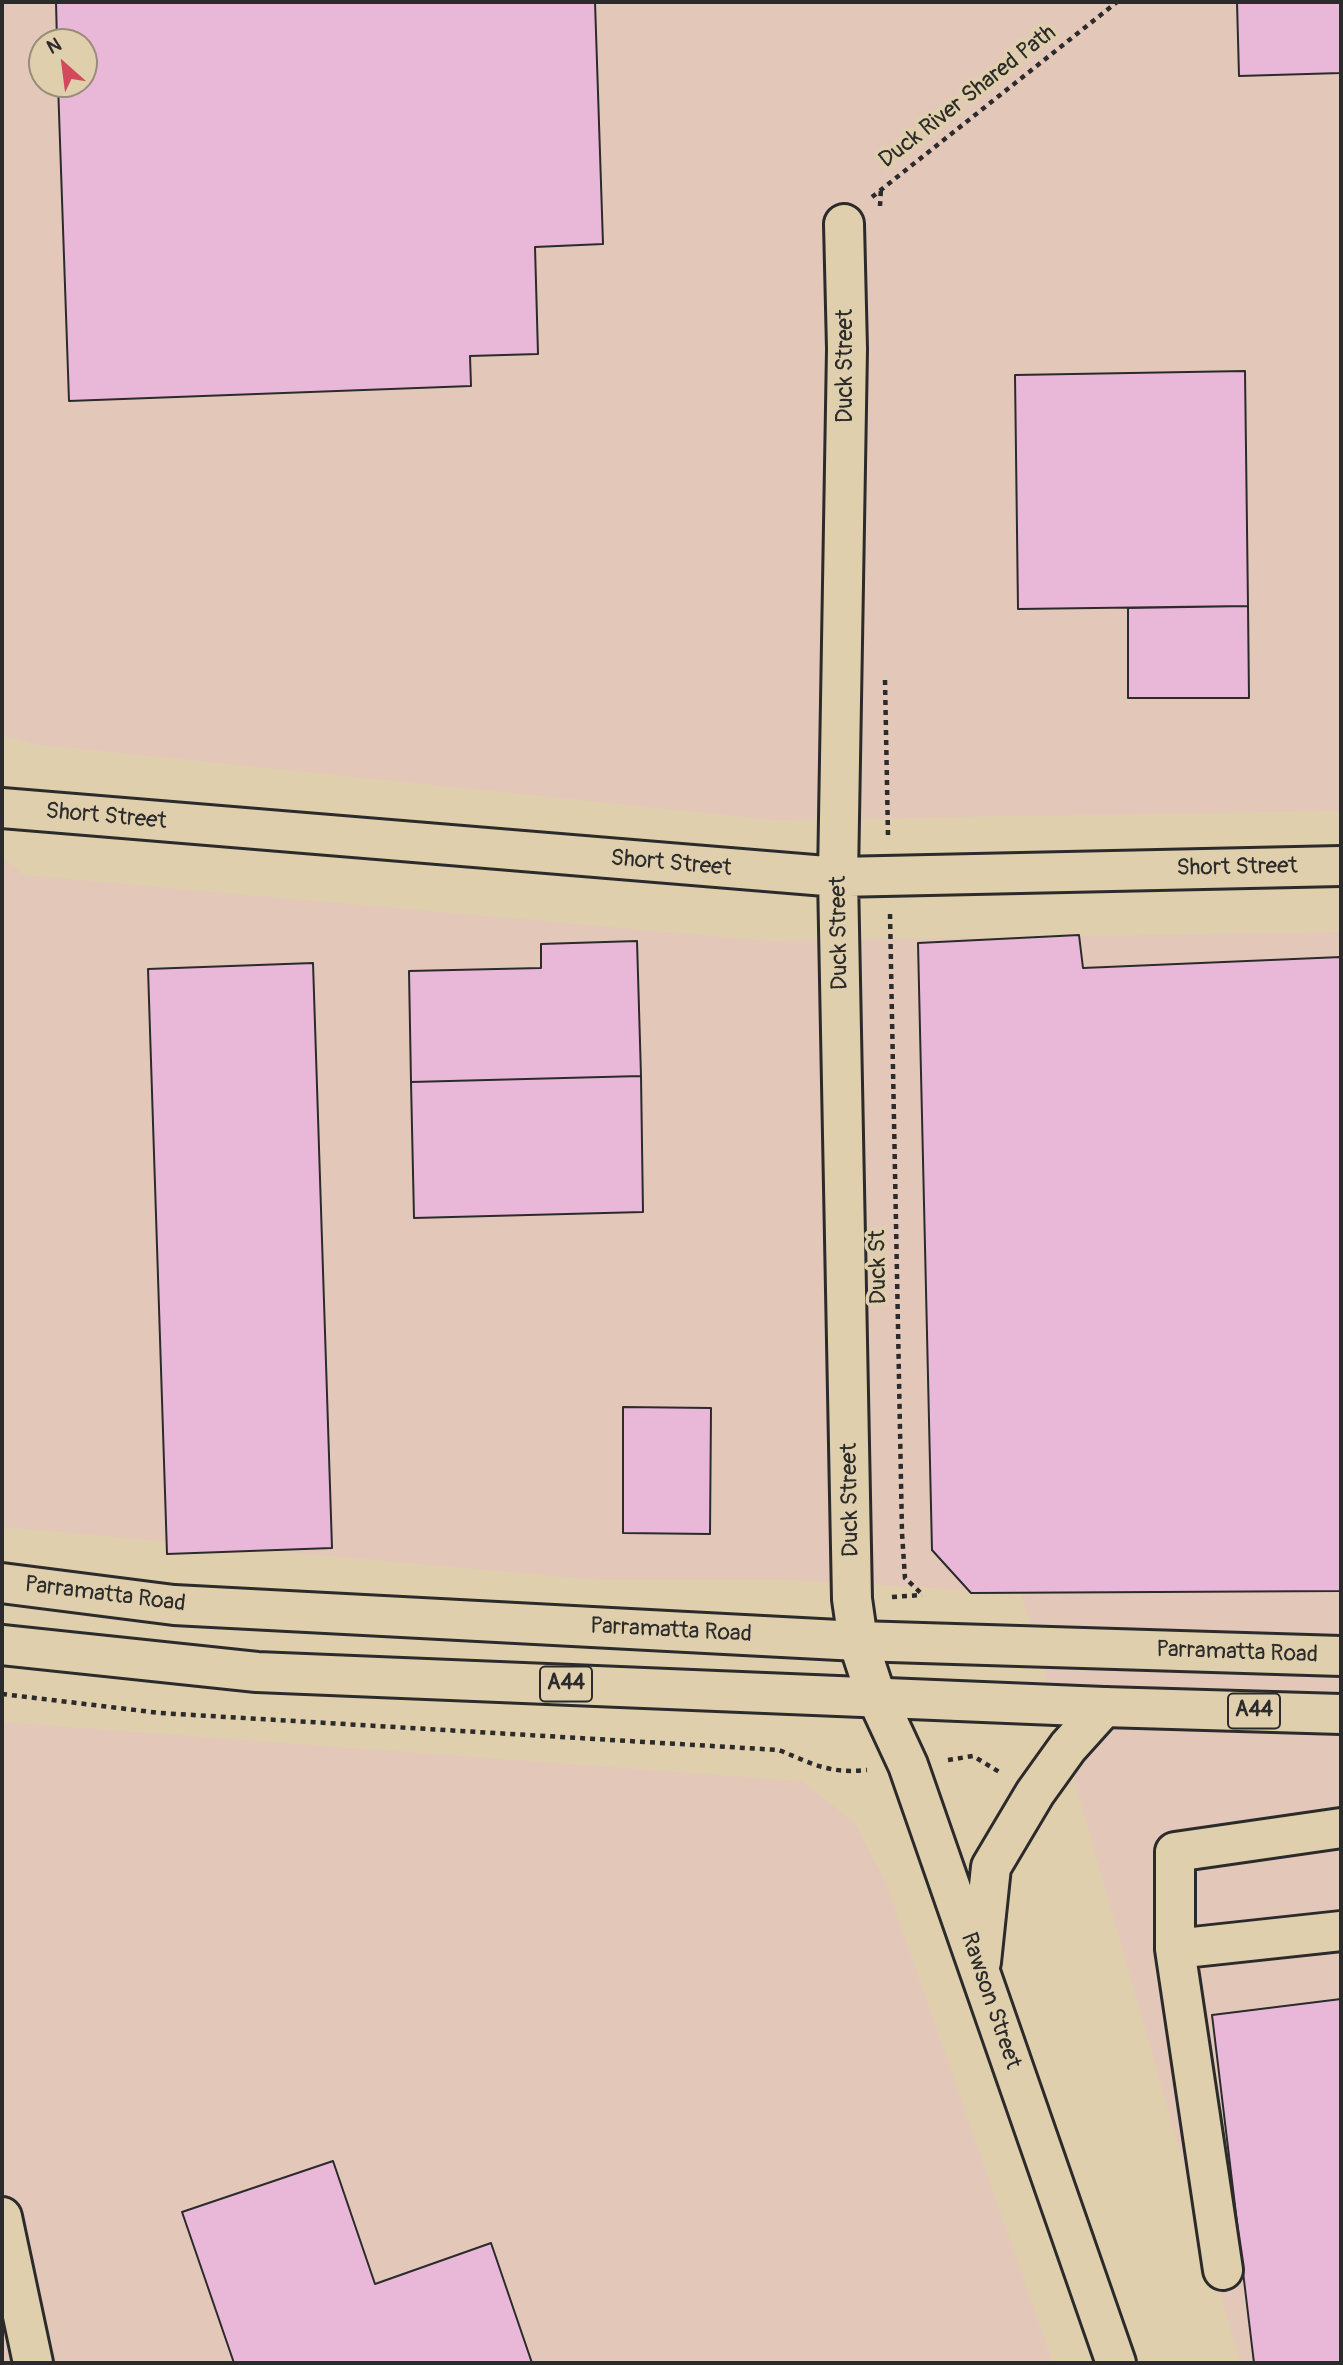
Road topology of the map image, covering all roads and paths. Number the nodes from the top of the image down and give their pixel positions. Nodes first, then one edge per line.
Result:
1 (1117, 2) edge
2 (844, 225) joint
3 (2, 808) edge
4 (1341, 866) edge
5 (838, 877) junction
6 (890, 931) dead end
7 (2, 1583) edge
8 (923, 1595) dead end
9 (858, 1641) junction
10 (2, 1644) edge
11 (1341, 1656) edge
12 (2, 1694) edge
13 (876, 1696) junction
14 (1104, 1707) junction
15 (1341, 1714) edge
16 (844, 1772) dead end
17 (1341, 1828) edge
18 (1341, 1931) edge
19 (1175, 1949) junction
20 (980, 1973) junction
21 (2, 2217) edge
22 (1223, 2270) dead end
23 (33, 2363) edge
24 (1116, 2363) edge

1 - 2 path, Duck River Shared Path
2 - 5 main road, Duck Street
3 - 5 main road, Short Street
4 - 5 main road, Short Street
5 - 9 main road, Duck Street
6 - 8 path, Duck St
7 - 9 main road, Parramatta Road
9 - 11 main road, Parramatta Road
9 - 13 main road, Rawson Street
10 - 13 main road, A44
12 - 16 path
13 - 14 main road, A44
13 - 20 main road, Rawson Street
14 - 15 main road, A44
14 - 20 main road
17 - 19 main road
18 - 19 main road
19 - 22 main road
20 - 24 main road, Rawson Street
21 - 23 main road

